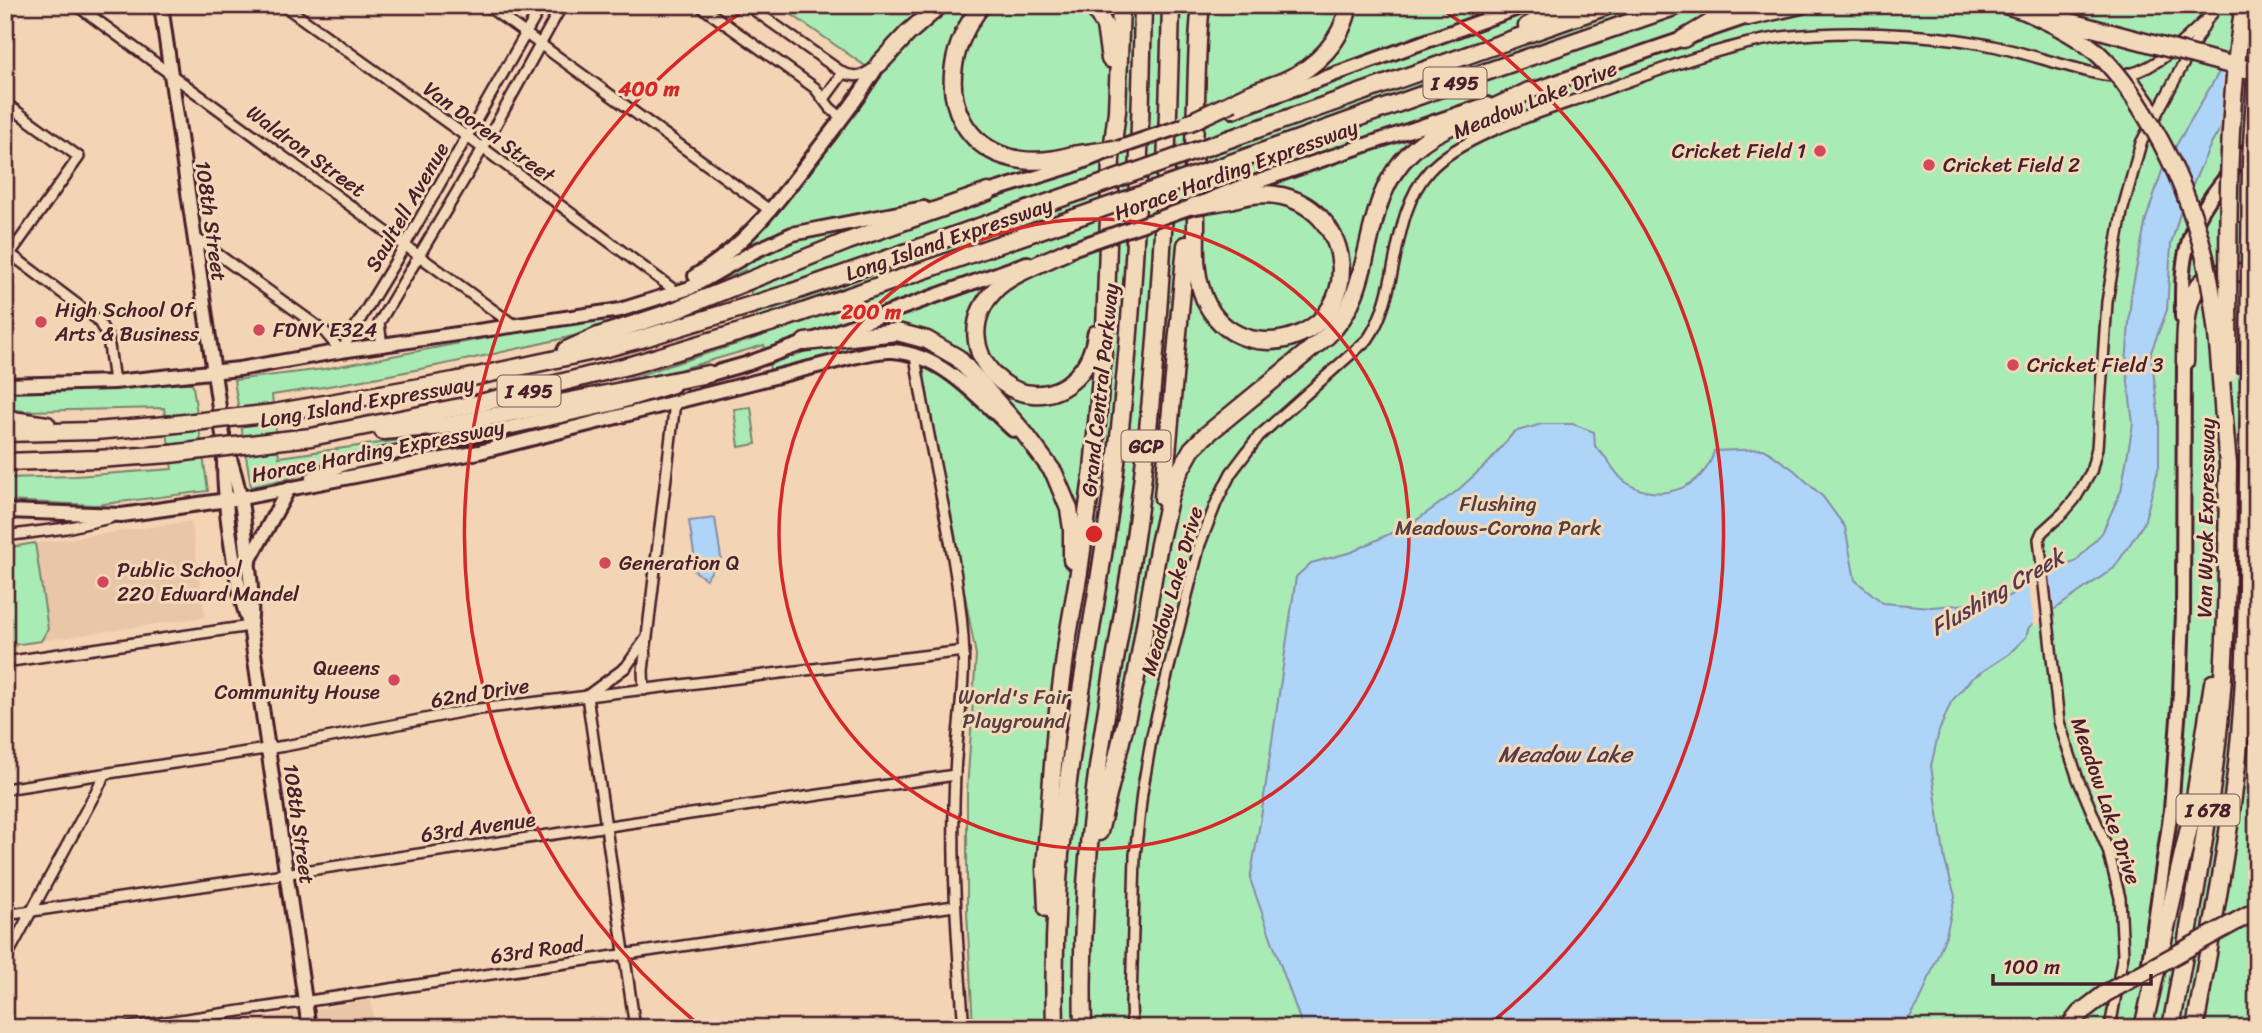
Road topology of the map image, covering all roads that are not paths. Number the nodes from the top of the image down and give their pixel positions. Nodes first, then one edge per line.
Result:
1 (76, 5) edge
2 (161, 5) edge
3 (283, 5) edge
4 (486, 5) edge
5 (542, 5) edge
6 (562, 5) edge
7 (699, 5) edge
8 (747, 5) edge
9 (940, 5) edge
10 (982, 5) edge
11 (1093, 5) edge
12 (1121, 5) edge
13 (1143, 5) edge
14 (1171, 5) edge
15 (1199, 5) edge
16 (1349, 5) edge
17 (1526, 5) edge
18 (1576, 5) edge
19 (1610, 5) edge
20 (1680, 5) edge
21 (1779, 5) edge
22 (1801, 5) edge
23 (2005, 5) edge
24 (2244, 5) edge
25 (2214, 10) edge
26 (1745, 11) edge
27 (2025, 11) junction
28 (525, 34) junction
29 (1683, 39) joint
30 (540, 44) junction
31 (1475, 53) junction
32 (2257, 60) edge
33 (879, 64) junction
34 (2257, 71) edge
35 (170, 73) junction
36 (843, 73) junction
37 (2129, 73) junction
38 (1529, 92) junction
39 (824, 99) junction
40 (5, 103) edge
41 (1233, 106) junction
42 (2157, 113) junction
43 (842, 118) junction
44 (1188, 123) joint
45 (468, 137) junction
46 (2257, 139) edge
47 (483, 148) junction
48 (1113, 154) junction
49 (1073, 160) junction
50 (2257, 174) edge
51 (1193, 180) junction
52 (988, 192) junction
53 (1230, 195) junction
54 (1194, 206) joint
55 (771, 211) junction
56 (2250, 223) junction
57 (194, 237) junction
58 (405, 245) junction
59 (1069, 250) junction
60 (1107, 252) junction
61 (7, 255) edge
62 (419, 255) junction
63 (2257, 278) edge
64 (673, 289) junction
65 (656, 300) junction
66 (367, 310) junction
67 (379, 323) junction
68 (515, 326) junction
69 (805, 342) junction
70 (382, 346) junction
71 (341, 351) junction
72 (915, 355) junction
73 (2185, 362) junction
74 (528, 365) junction
75 (214, 372) junction
76 (708, 374) junction
77 (114, 382) junction
78 (5, 386) edge
79 (675, 402) junction
80 (5, 419) edge
81 (95, 431) junction
82 (5, 433) edge
83 (311, 437) junction
84 (224, 442) junction
85 (5, 462) edge
86 (2228, 464) junction
87 (1054, 473) junction
88 (289, 488) junction
89 (241, 498) junction
90 (225, 501) junction
91 (5, 511) edge
92 (122, 515) junction
93 (5, 537) edge
94 (1159, 544) junction
95 (248, 562) junction
96 (2227, 590) junction
97 (2247, 590) junction
98 (250, 626) junction
99 (647, 637) junction
100 (1067, 642) junction
101 (964, 651) junction
102 (5, 662) edge
103 (644, 690) junction
104 (587, 696) junction
105 (2257, 736) edge
106 (269, 749) junction
107 (105, 775) junction
108 (955, 775) junction
109 (5, 789) edge
110 (605, 826) junction
111 (287, 873) junction
112 (1086, 883) junction
113 (954, 906) junction
114 (33, 911) junction
115 (2257, 911) edge
116 (5, 915) edge
117 (624, 954) junction
118 (5, 960) edge
119 (1054, 997) junction
120 (305, 1001) junction
121 (125, 1028) edge
122 (309, 1028) edge
123 (635, 1028) edge
124 (964, 1028) edge
125 (1055, 1028) edge
126 (1083, 1028) edge
127 (1132, 1028) edge
128 (2067, 1028) edge
129 (2110, 1028) edge
130 (2141, 1028) edge
131 (2171, 1028) edge
132 (2195, 1028) edge

1 - 35 street, Waldron Street
2 - 35 main road, 108th Street
3 - 45 street, Van Doren Street
4 - 28 street
5 - 28 street, Saultell Avenue
6 - 30 street, Saultell Avenue
7 - 39 street
8 - 36 street
9 - 33 highway
10 - 49 highway
11 - 48 highway
12 - 48 highway
13 - 119 highway, Grand Central Parkway / GCP
14 - 112 highway, GCP
15 - 51 highway
16 - 41 highway
17 - 41 main road
18 - 31 highway
19 - 31 highway, Long Island Expressway / I 495
20 - 83 highway, Long Island Expressway / I 495, bridge
21 - 26 main road
22 - 26 highway
23 - 27 highway
24 - 86 highway, Van Wyck Expressway / I 678, bridge
25 - 37 street, Meadow Lake Drive
25 - 42 street, Meadow Lake Drive
26 - 29 highway
27 - 34 highway, bridge
27 - 86 highway, bridge
28 - 30 street
28 - 45 street, Saultell Avenue
29 - 38 main road, Horace Harding Expressway
30 - 47 street, Saultell Avenue
30 - 55 street
31 - 74 highway, Long Island Expressway / I 495, bridge
32 - 56 highway, Van Wyck Expressway / I 678, bridge
33 - 36 street
33 - 43 main road
35 - 57 main road, 108th Street
35 - 58 street, Waldron Street
36 - 39 street
37 - 42 street
37 - 127 street, Meadow Lake Drive
38 - 53 main road, Horace Harding Expressway
38 - 94 highway
39 - 43 street
40 - 61 street
41 - 44 highway, bridge
42 - 129 street, Meadow Lake Drive
43 - 55 main road
44 - 48 main road, bridge
45 - 47 street, Van Doren Street
45 - 58 street, Saultell Avenue
46 - 73 main road
47 - 62 street, Saultell Avenue
47 - 64 street, Van Doren Street
48 - 49 highway, bridge
48 - 60 highway
49 - 52 main road
50 - 56 highway, bridge
51 - 53 highway
51 - 94 highway
52 - 65 main road
52 - 74 highway
53 - 54 highway, bridge
54 - 59 main road, Horace Harding Expressway, bridge
55 - 64 main road
56 - 97 highway, Van Wyck Expressway / I 678, bridge
57 - 71 street
57 - 75 main road, 108th Street
58 - 62 street, Waldron Street
58 - 66 street, Saultell Avenue
59 - 60 highway
59 - 69 main road, Horace Harding Expressway
60 - 100 highway
61 - 77 street
62 - 67 street, Saultell Avenue
62 - 68 street, Waldron Street
63 - 73 highway
64 - 65 main road
65 - 68 main road
66 - 67 street
66 - 71 street, Saultell Avenue
67 - 70 street
68 - 70 main road
69 - 76 main road, Horace Harding Expressway
69 - 87 highway
70 - 71 main road
71 - 75 main road
72 - 79 main road, Horace Harding Expressway
72 - 87 main road
72 - 101 street
73 - 130 main road
74 - 81 highway, Long Island Expressway / I 495, bridge
75 - 77 main road
75 - 84 main road, 108th Street
76 - 83 highway
76 - 88 main road, Horace Harding Expressway
77 - 78 main road
79 - 88 main road, Horace Harding Expressway
79 - 99 street
80 - 81 highway
81 - 82 highway, Long Island Expressway / I 495
83 - 85 highway, Long Island Expressway / I 495, bridge
84 - 89 main road, 108th Street
84 - 90 main road, 108th Street
86 - 96 highway, Van Wyck Expressway / I 678
87 - 100 highway
88 - 89 main road, Horace Harding Expressway
88 - 95 main road
89 - 90 main road, Horace Harding Expressway
89 - 95 main road, 108th Street
90 - 92 main road, Horace Harding Expressway
90 - 98 main road, 108th Street
91 - 92 main road, Horace Harding Expressway
92 - 93 street
94 - 112 highway
95 - 98 main road, 108th Street
96 - 130 highway
96 - 131 highway, Van Wyck Expressway / I 678
97 - 105 highway
97 - 132 highway, Van Wyck Expressway / I 678
98 - 102 street
98 - 106 main road, 108th Street
99 - 103 street
99 - 104 street
100 - 119 highway
101 - 103 street, 62nd Drive
101 - 108 street
103 - 104 street, 62nd Drive
104 - 106 street, 62nd Drive
104 - 110 street
106 - 107 street, 62nd Drive
106 - 111 main road, 108th Street
107 - 109 street, 62nd Drive
107 - 114 street
108 - 110 street, 63rd Avenue
108 - 113 street
110 - 111 street, 63rd Avenue
110 - 117 street
111 - 114 street, 63rd Avenue
111 - 120 main road, 108th Street
112 - 126 highway, GCP
113 - 117 street, 63rd Road
113 - 124 street
114 - 116 street, 63rd Avenue
114 - 118 street
115 - 128 highway, bridge
117 - 120 street, 63rd Road
117 - 123 street
119 - 125 highway, Grand Central Parkway / GCP
120 - 121 street, 63rd Road
120 - 122 main road, 108th Street

